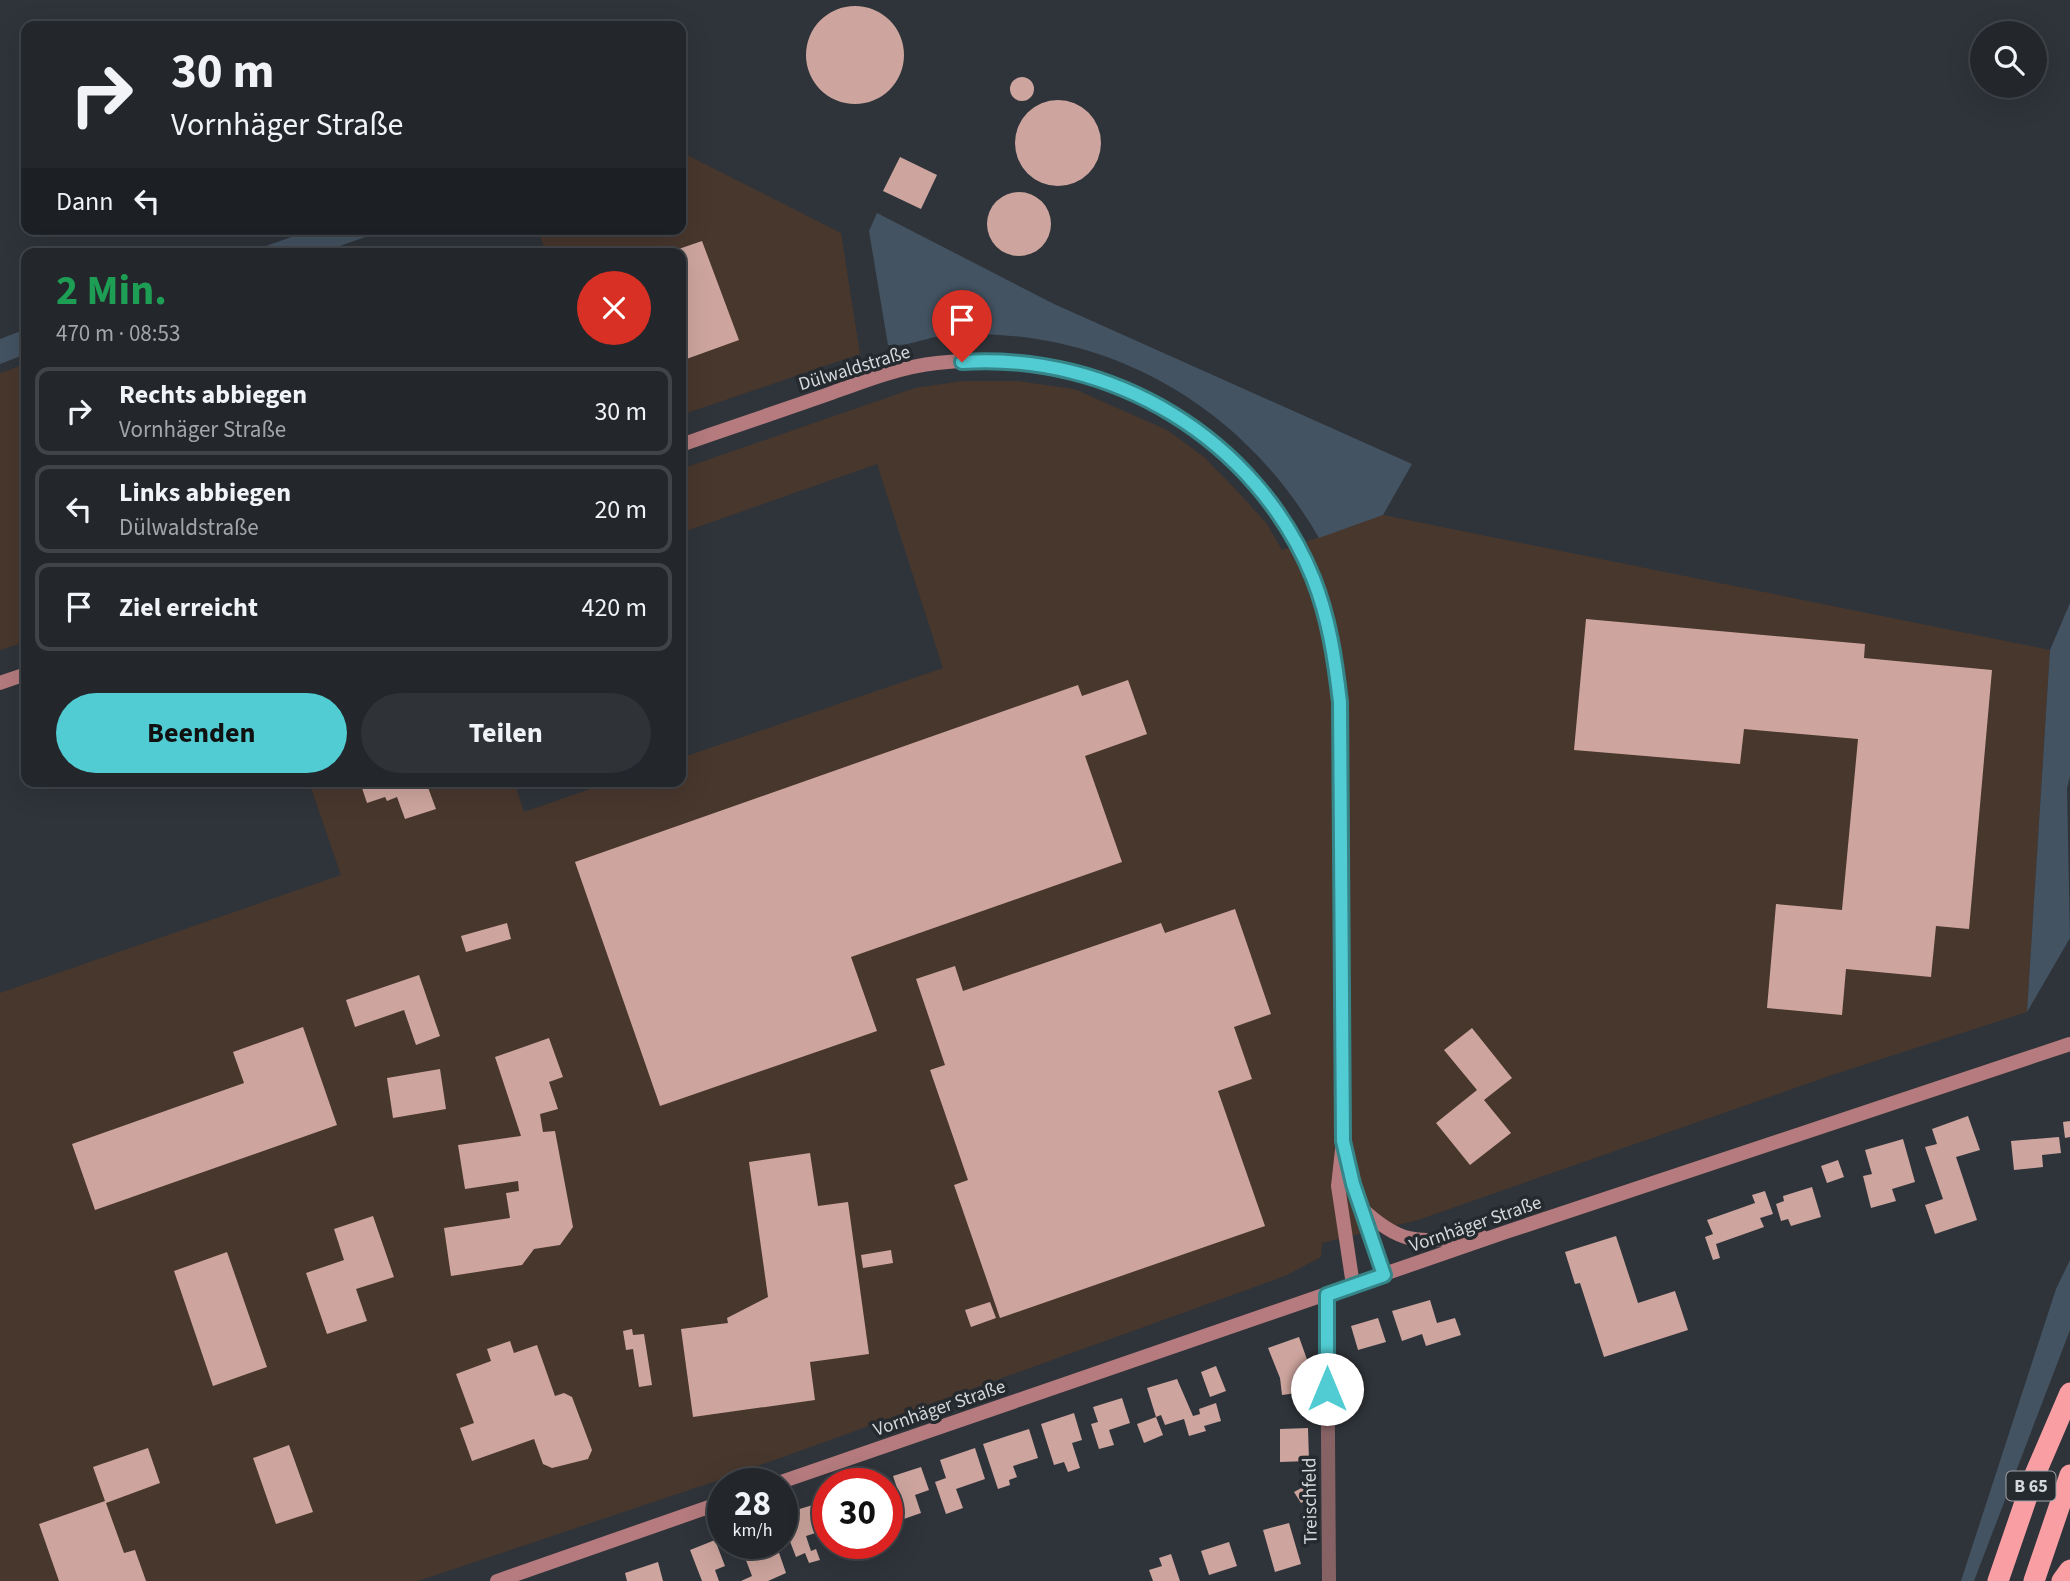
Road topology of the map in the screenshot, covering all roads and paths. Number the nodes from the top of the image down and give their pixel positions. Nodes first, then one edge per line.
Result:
1 (686, 443) edge
2 (21, 676) edge
3 (0, 683) edge
4 (2070, 1044) edge
5 (1343, 1141) junction
6 (1360, 1207) junction
7 (1506, 1232) junction
8 (1384, 1275) junction
9 (1353, 1285) junction
10 (1327, 1295) junction
11 (2070, 1393) edge
12 (2070, 1475) edge
13 (798, 1476) edge
14 (707, 1508) edge
15 (2070, 1570) edge
16 (496, 1581) edge
17 (1329, 1581) edge
18 (1998, 1581) edge
19 (2034, 1581) edge
20 (2062, 1581) edge

1 - 5 street, Dülwaldstraße
2 - 3 street
4 - 7 street, Vornhäger Straße
5 - 6 street, Dülwaldstraße
5 - 9 street, Dülwaldstraße
6 - 7 street
6 - 8 street, Dülwaldstraße
7 - 8 street, Vornhäger Straße
8 - 9 street, Vornhäger Straße
9 - 10 street, Vornhäger Straße
10 - 13 street, Vornhäger Straße
10 - 17 street, Treischfeld
11 - 18 highway, B 65
12 - 19 highway, B 65
14 - 16 street
15 - 20 highway

